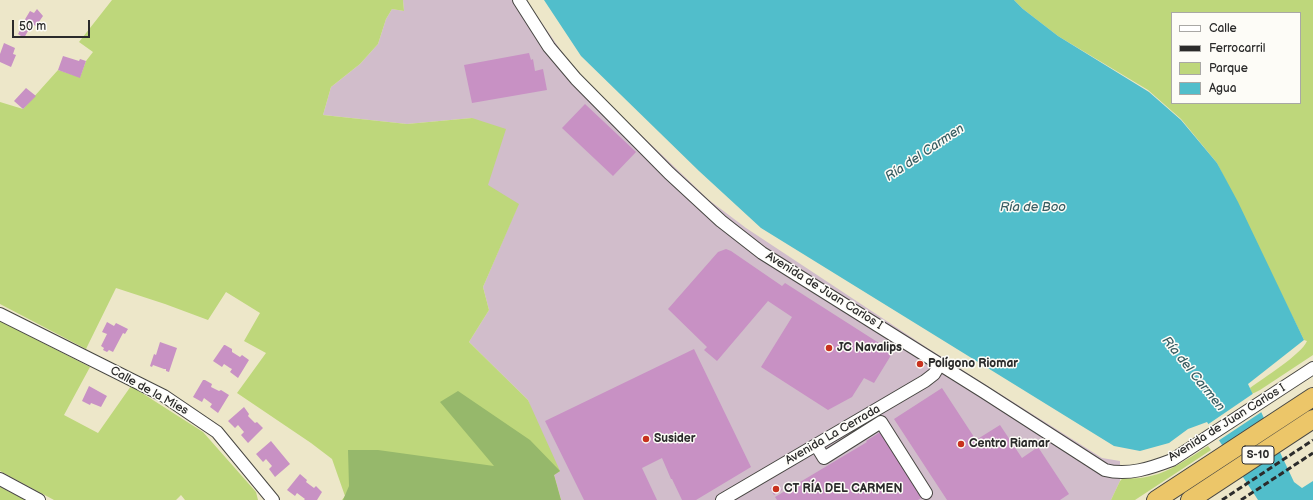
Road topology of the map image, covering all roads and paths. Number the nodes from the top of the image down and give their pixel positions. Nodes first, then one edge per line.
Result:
1 (519, 0) edge
2 (0, 314) edge
3 (940, 364) junction
4 (1313, 368) edge
5 (1313, 396) edge
6 (1313, 419) edge
7 (816, 445) junction
8 (0, 479) edge
9 (926, 493) dead end
10 (39, 500) edge
11 (273, 500) edge
12 (722, 500) edge
13 (1156, 500) edge
14 (1190, 500) edge

1 - 3 street, Avenida de Juan Carlos I
2 - 11 street, Calle de la Mies
3 - 4 street, Avenida de Juan Carlos I
3 - 7 street, Avenida La Cerrada
5 - 13 highway, S-10
6 - 14 highway, S-10
7 - 9 street
7 - 12 street, Avenida La Cerrada
8 - 10 street

